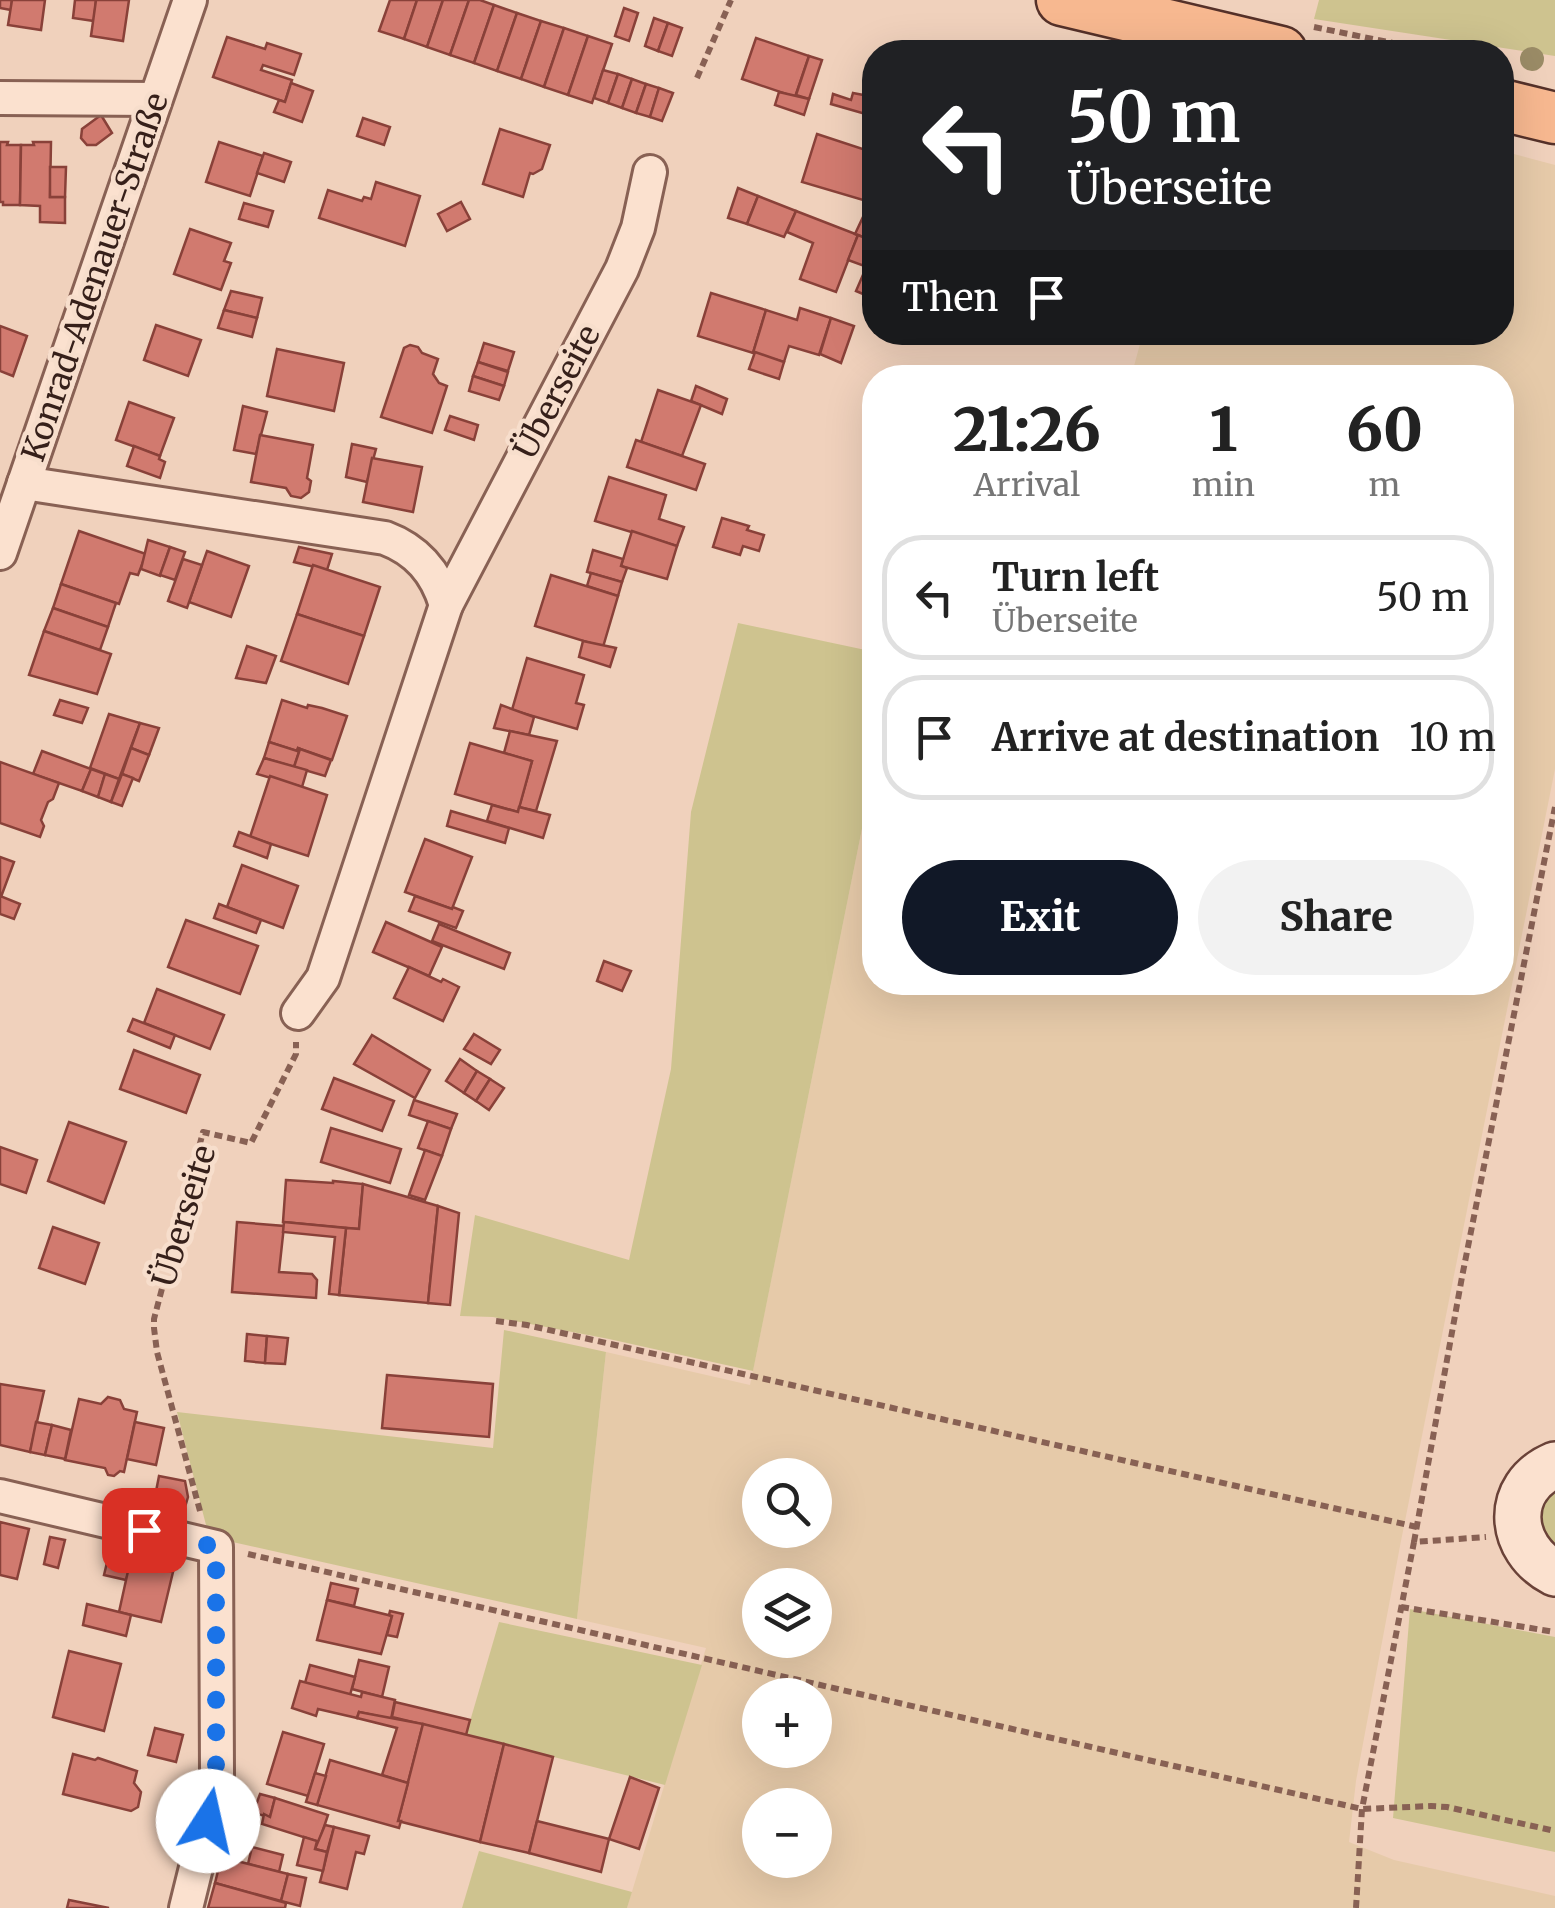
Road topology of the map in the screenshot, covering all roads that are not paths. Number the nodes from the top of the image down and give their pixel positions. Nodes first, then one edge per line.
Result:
1 (190, 0) edge
2 (1062, 0) edge
3 (1294, 39) edge
4 (0, 98) edge
5 (155, 99) junction
6 (1514, 108) edge
7 (1555, 118) edge
8 (650, 172) dead end
9 (24, 483) junction
10 (0, 553) edge
11 (446, 605) junction
12 (298, 1013) road end
13 (1555, 1465) edge
14 (0, 1496) edge
15 (1555, 1573) edge
16 (186, 1908) edge

1 - 5 street, Konrad-Adenauer-Straße
2 - 3 main road
4 - 5 street
5 - 9 street, Konrad-Adenauer-Straße
6 - 7 main road
8 - 11 street, Überseite
9 - 10 street, Konrad-Adenauer-Straße
9 - 11 street
11 - 12 street, Überseite
13 - 15 street
14 - 16 street

